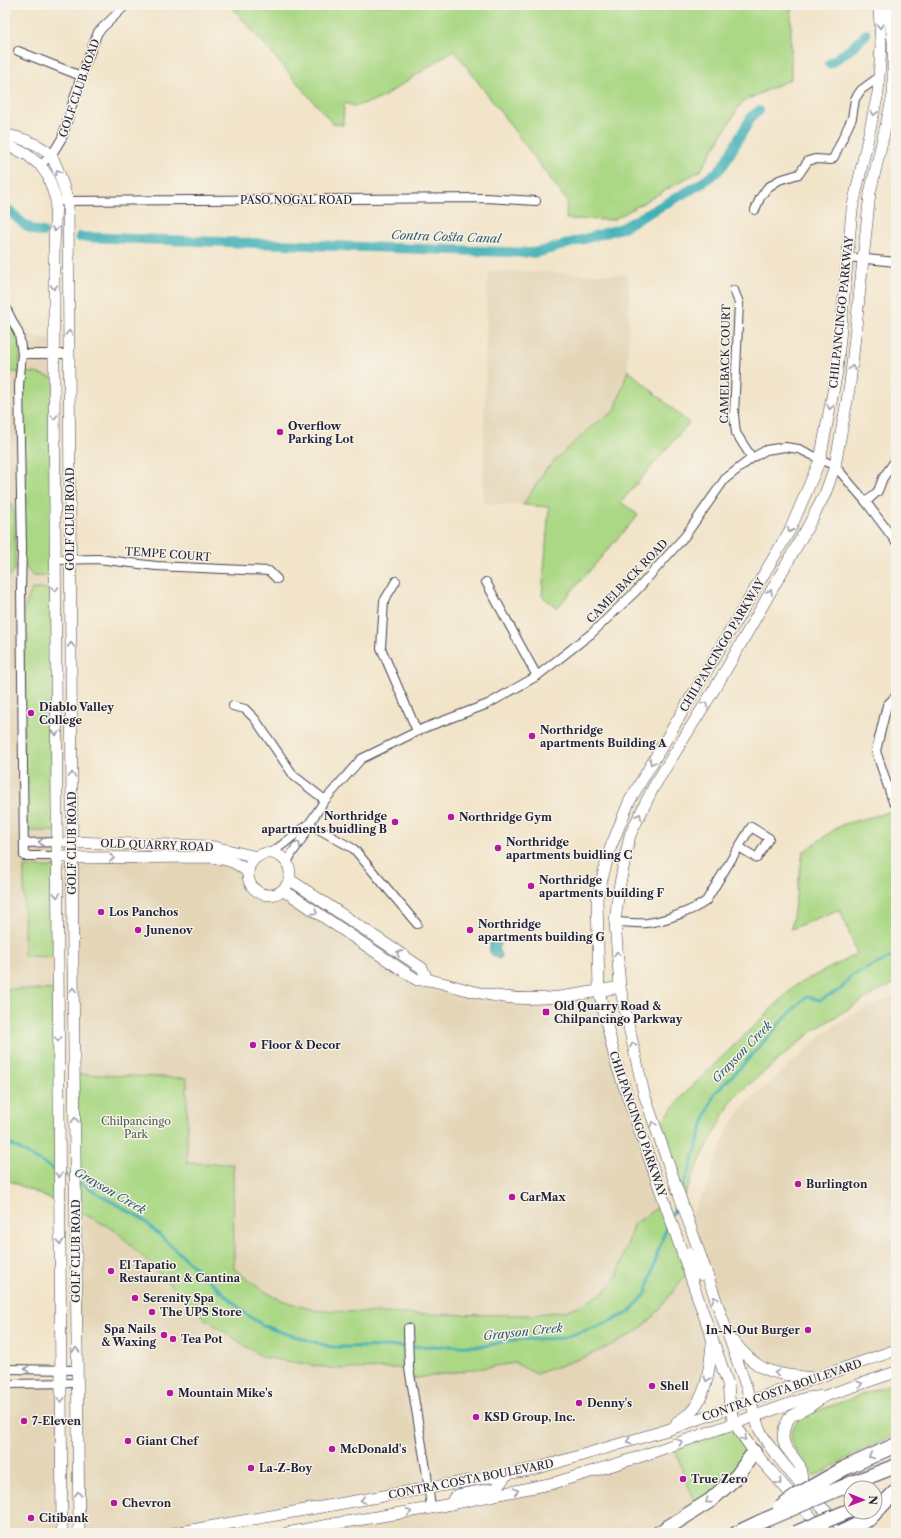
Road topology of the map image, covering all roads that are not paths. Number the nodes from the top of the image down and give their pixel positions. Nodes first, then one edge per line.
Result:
1 (126, 5) edge
2 (879, 5) edge
3 (888, 5) edge
4 (18, 51) dead end
5 (81, 76) junction
6 (879, 77) junction
7 (878, 93) junction
8 (895, 94) edge
9 (5, 135) edge
10 (5, 144) edge
11 (51, 156) junction
12 (40, 165) junction
13 (56, 200) junction
14 (68, 201) junction
15 (536, 201) dead end
16 (755, 210) dead end
17 (847, 257) junction
18 (863, 259) junction
19 (896, 262) edge
20 (734, 290) dead end
21 (5, 306) edge
22 (22, 354) junction
23 (54, 354) junction
24 (69, 354) junction
25 (752, 458) junction
26 (896, 459) edge
27 (820, 460) junction
28 (835, 466) junction
29 (866, 502) junction
30 (896, 542) edge
31 (55, 560) junction
32 (70, 560) junction
33 (277, 579) dead end
34 (396, 581) dead end
35 (486, 582) dead end
36 (537, 676) junction
37 (896, 696) edge
38 (233, 706) dead end
39 (418, 731) junction
40 (325, 800) junction
41 (893, 802) dead end
42 (309, 824) junction
43 (24, 842) junction
44 (57, 842) junction
45 (73, 842) junction
46 (740, 847) dead end
47 (270, 853) junction
48 (57, 856) junction
49 (257, 857) junction
50 (73, 858) junction
51 (287, 863) junction
52 (248, 873) junction
53 (290, 879) junction
54 (282, 891) junction
55 (615, 922) junction
56 (417, 924) dead end
57 (427, 978) junction
58 (620, 987) junction
59 (599, 991) junction
60 (635, 1116) junction
61 (673, 1179) junction
62 (676, 1235) junction
63 (707, 1275) junction
64 (408, 1328) dead end
65 (729, 1335) junction
66 (712, 1340) junction
67 (896, 1350) edge
68 (60, 1369) junction
69 (5, 1370) edge
70 (77, 1370) junction
71 (896, 1372) edge
72 (816, 1379) junction
73 (60, 1383) junction
74 (77, 1383) junction
75 (5, 1384) edge
76 (825, 1396) junction
77 (750, 1400) junction
78 (730, 1407) junction
79 (754, 1416) junction
80 (734, 1423) junction
81 (667, 1430) junction
82 (896, 1445) edge
83 (754, 1452) junction
84 (896, 1466) edge
85 (507, 1474) junction
86 (428, 1488) junction
87 (804, 1488) junction
88 (895, 1492) edge
89 (883, 1497) edge
90 (450, 1504) junction
91 (431, 1508) junction
92 (843, 1513) edge
93 (760, 1522) junction
94 (62, 1533) edge
95 (79, 1533) edge
96 (175, 1533) edge
97 (287, 1533) edge
98 (658, 1533) edge
99 (736, 1533) edge
100 (796, 1533) edge
101 (825, 1533) edge
102 (840, 1533) edge
103 (847, 1533) edge

1 - 5 street, GOLF CLUB ROAD
2 -> 6 street, CHILPANCINGO PARKWAY
3 - 8 street, CHILPANCINGO PARKWAY
4 - 5 street
5 - 11 street, GOLF CLUB ROAD
6 - 7 street, CHILPANCINGO PARKWAY
6 - 16 street
7 - 8 street
7 -> 17 street, CHILPANCINGO PARKWAY
8 - 18 street, CHILPANCINGO PARKWAY
9 - 11 street
10 - 12 street
11 - 12 street, GOLF CLUB ROAD
14 -> 11 street, GOLF CLUB ROAD
12 - 13 street
13 - 14 street, PASO NOGAL ROAD
13 -> 23 street, GOLF CLUB ROAD
14 - 15 street, PASO NOGAL ROAD
24 -> 14 street, GOLF CLUB ROAD
17 - 18 street
17 -> 27 street, CHILPANCINGO PARKWAY
18 - 19 street
28 -> 18 street, CHILPANCINGO PARKWAY
20 - 25 street, CAMELBACK COURT
21 - 22 street
22 - 23 street
22 - 43 street
23 - 24 street
23 -> 31 street, GOLF CLUB ROAD
24 - 32 street, GOLF CLUB ROAD
25 - 27 street, CAMELBACK ROAD
25 - 36 street, CAMELBACK ROAD
26 - 29 street
27 - 28 street, CAMELBACK ROAD
27 -> 59 street, CHILPANCINGO PARKWAY
28 - 29 street, CAMELBACK ROAD
55 -> 28 street, CHILPANCINGO PARKWAY
29 - 30 street, CAMELBACK ROAD
31 - 32 street, TEMPE COURT
31 -> 44 street, GOLF CLUB ROAD
32 - 33 street, TEMPE COURT
45 -> 32 street, GOLF CLUB ROAD
34 - 39 street
35 - 36 street
36 - 39 street, CAMELBACK ROAD
37 - 41 street
38 - 40 street
39 - 40 street, CAMELBACK ROAD
40 - 42 street, CAMELBACK ROAD
42 - 47 street, CAMELBACK ROAD
51 -> 42 street, CAMELBACK ROAD
42 - 56 street
44 -> 43 street
43 - 48 street
44 - 45 street, OLD QUARRY ROAD
44 - 48 street, GOLF CLUB ROAD
45 - 49 street, OLD QUARRY ROAD
45 - 50 street, GOLF CLUB ROAD
46 - 55 street
47 - 49 street
47 - 51 street
48 - 50 street, OLD QUARRY ROAD
48 -> 68 street, GOLF CLUB ROAD
49 - 52 street
50 -> 52 street, OLD QUARRY ROAD
70 -> 50 street, GOLF CLUB ROAD
51 - 53 street
52 - 54 street
53 - 54 street
57 -> 53 street
54 -> 57 street
58 -> 55 street, CHILPANCINGO PARKWAY
57 - 59 street
58 - 59 street
61 -> 58 street, CHILPANCINGO PARKWAY
59 - 60 street, CHILPANCINGO PARKWAY
60 - 61 street
60 - 62 street, CHILPANCINGO PARKWAY
61 - 63 street, CHILPANCINGO PARKWAY
62 - 63 street
62 - 66 street, CHILPANCINGO PARKWAY
65 -> 63 street, CHILPANCINGO PARKWAY
64 - 86 street
72 -> 65 street
65 - 77 street, CHILPANCINGO PARKWAY
66 - 78 street, CHILPANCINGO PARKWAY
66 -> 81 street
67 - 72 street, CONTRA COSTA BOULEVARD
68 -> 69 street
68 - 70 street
68 - 73 street, GOLF CLUB ROAD
70 - 74 street, GOLF CLUB ROAD
76 -> 71 street, CONTRA COSTA BOULEVARD
72 - 77 street, CONTRA COSTA BOULEVARD
73 - 74 street
73 - 75 street
73 -> 94 street, GOLF CLUB ROAD
95 -> 74 street, GOLF CLUB ROAD
76 - 79 street, CONTRA COSTA BOULEVARD
76 - 87 street
77 - 78 street, CONTRA COSTA BOULEVARD
77 - 79 street, CHILPANCINGO PARKWAY
78 - 80 street, CHILPANCINGO PARKWAY
78 - 81 street, CONTRA COSTA BOULEVARD
79 - 80 street, CONTRA COSTA BOULEVARD
79 - 87 street, CHILPANCINGO PARKWAY
80 -> 83 street
90 -> 80 street, CONTRA COSTA BOULEVARD
81 -> 85 street, CONTRA COSTA BOULEVARD
82 -> 93 highway, bridge
83 -> 98 highway
83 -> 101 street
84 - 93 highway, bridge
85 - 86 street, CONTRA COSTA BOULEVARD
85 - 90 street
86 - 91 street
86 -> 96 street, CONTRA COSTA BOULEVARD
87 - 103 street, CHILPANCINGO PARKWAY
88 - 89 highway
88 - 102 highway, bridge
90 - 91 street, CONTRA COSTA BOULEVARD
97 -> 91 street, CONTRA COSTA BOULEVARD
92 - 100 highway, bridge
93 - 99 highway

